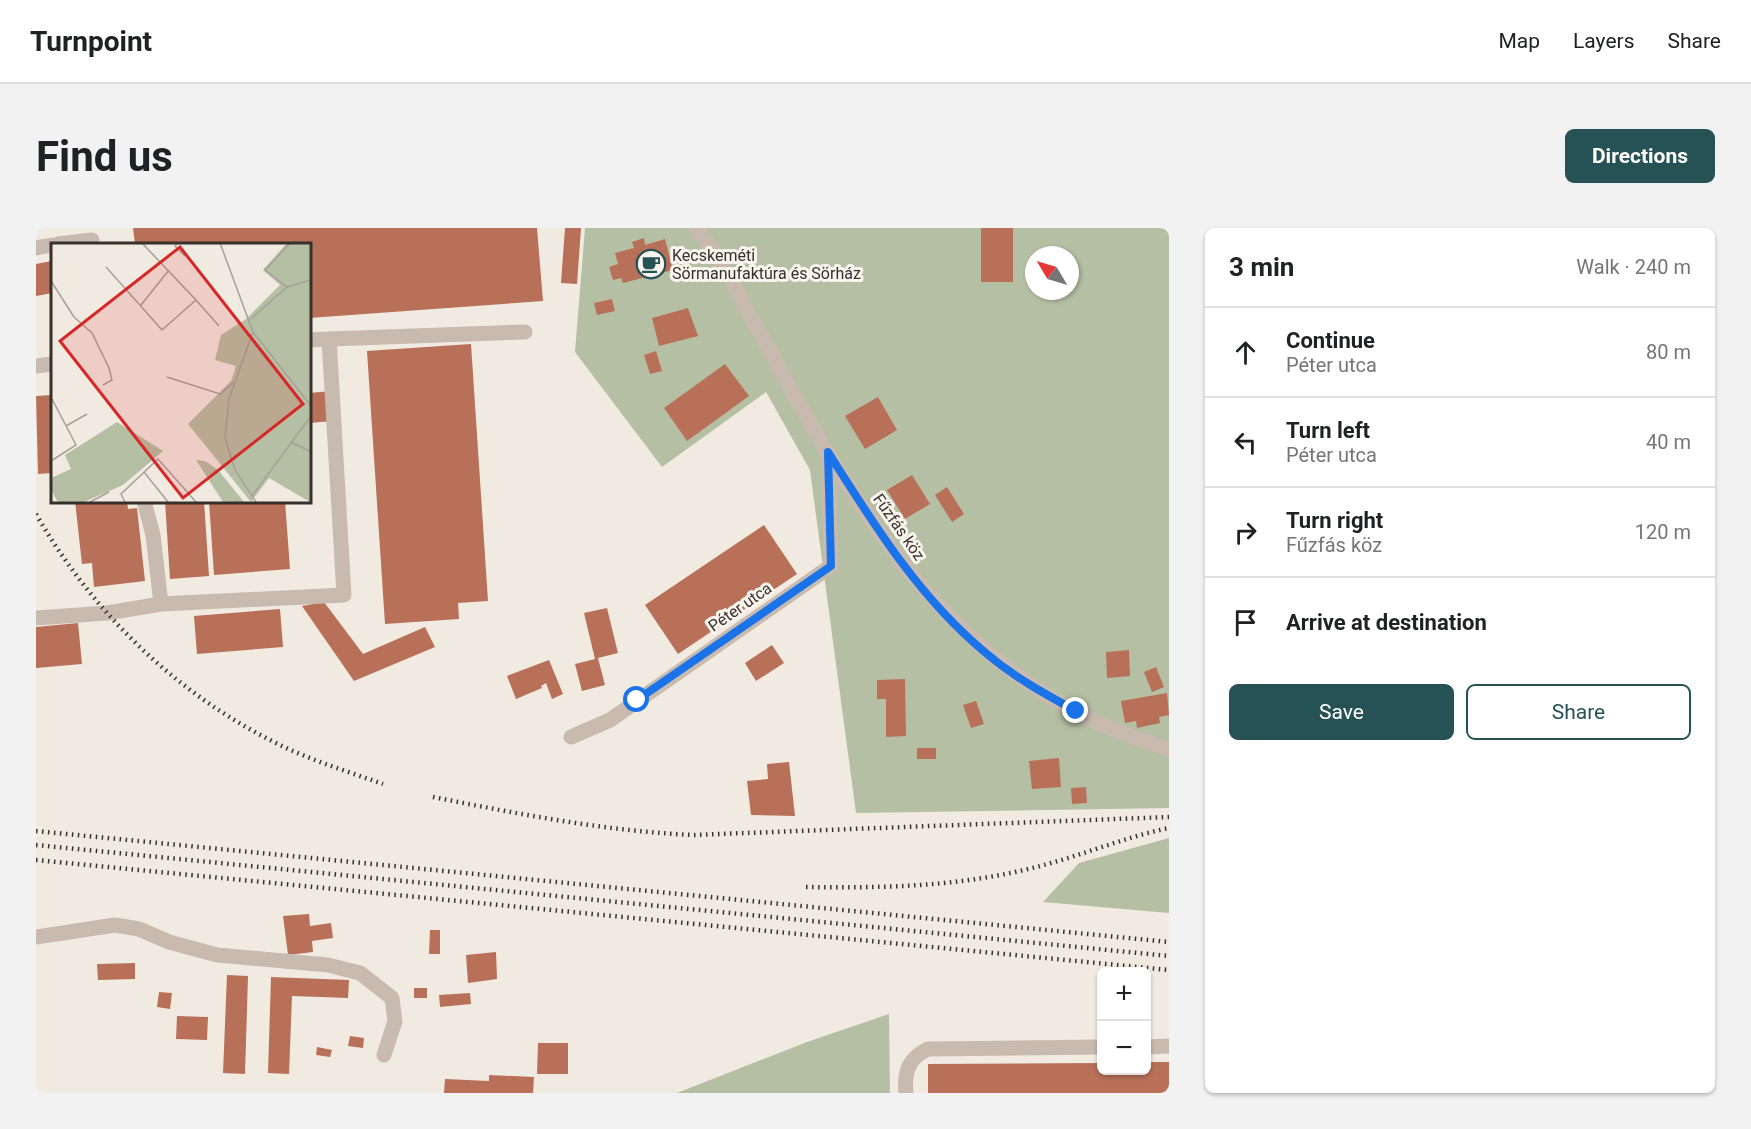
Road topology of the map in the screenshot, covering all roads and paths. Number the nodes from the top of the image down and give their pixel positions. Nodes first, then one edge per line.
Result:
1 (696, 228) edge
2 (92, 240) dead end
3 (66, 243) edge
4 (51, 245) edge
5 (36, 248) edge
6 (525, 332) dead end
7 (329, 339) junction
8 (310, 340) edge
9 (51, 363) edge
10 (36, 366) edge
11 (828, 452) junction
12 (144, 502) edge
13 (161, 604) junction
14 (36, 618) edge
15 (571, 737) dead end
16 (1169, 750) edge
17 (36, 937) edge
18 (1169, 1046) edge
19 (1097, 1047) edge
20 (1151, 1047) edge
21 (384, 1055) dead end
22 (906, 1093) edge

1 - 11 street, Fűzfás köz
2 - 3 street
4 - 5 street
6 - 7 street
7 - 8 street
7 - 13 street
9 - 10 street
11 - 15 street, Péter utca
11 - 16 street, Fűzfás köz
12 - 13 street
13 - 14 street
17 - 21 street
18 - 20 street
19 - 22 street

